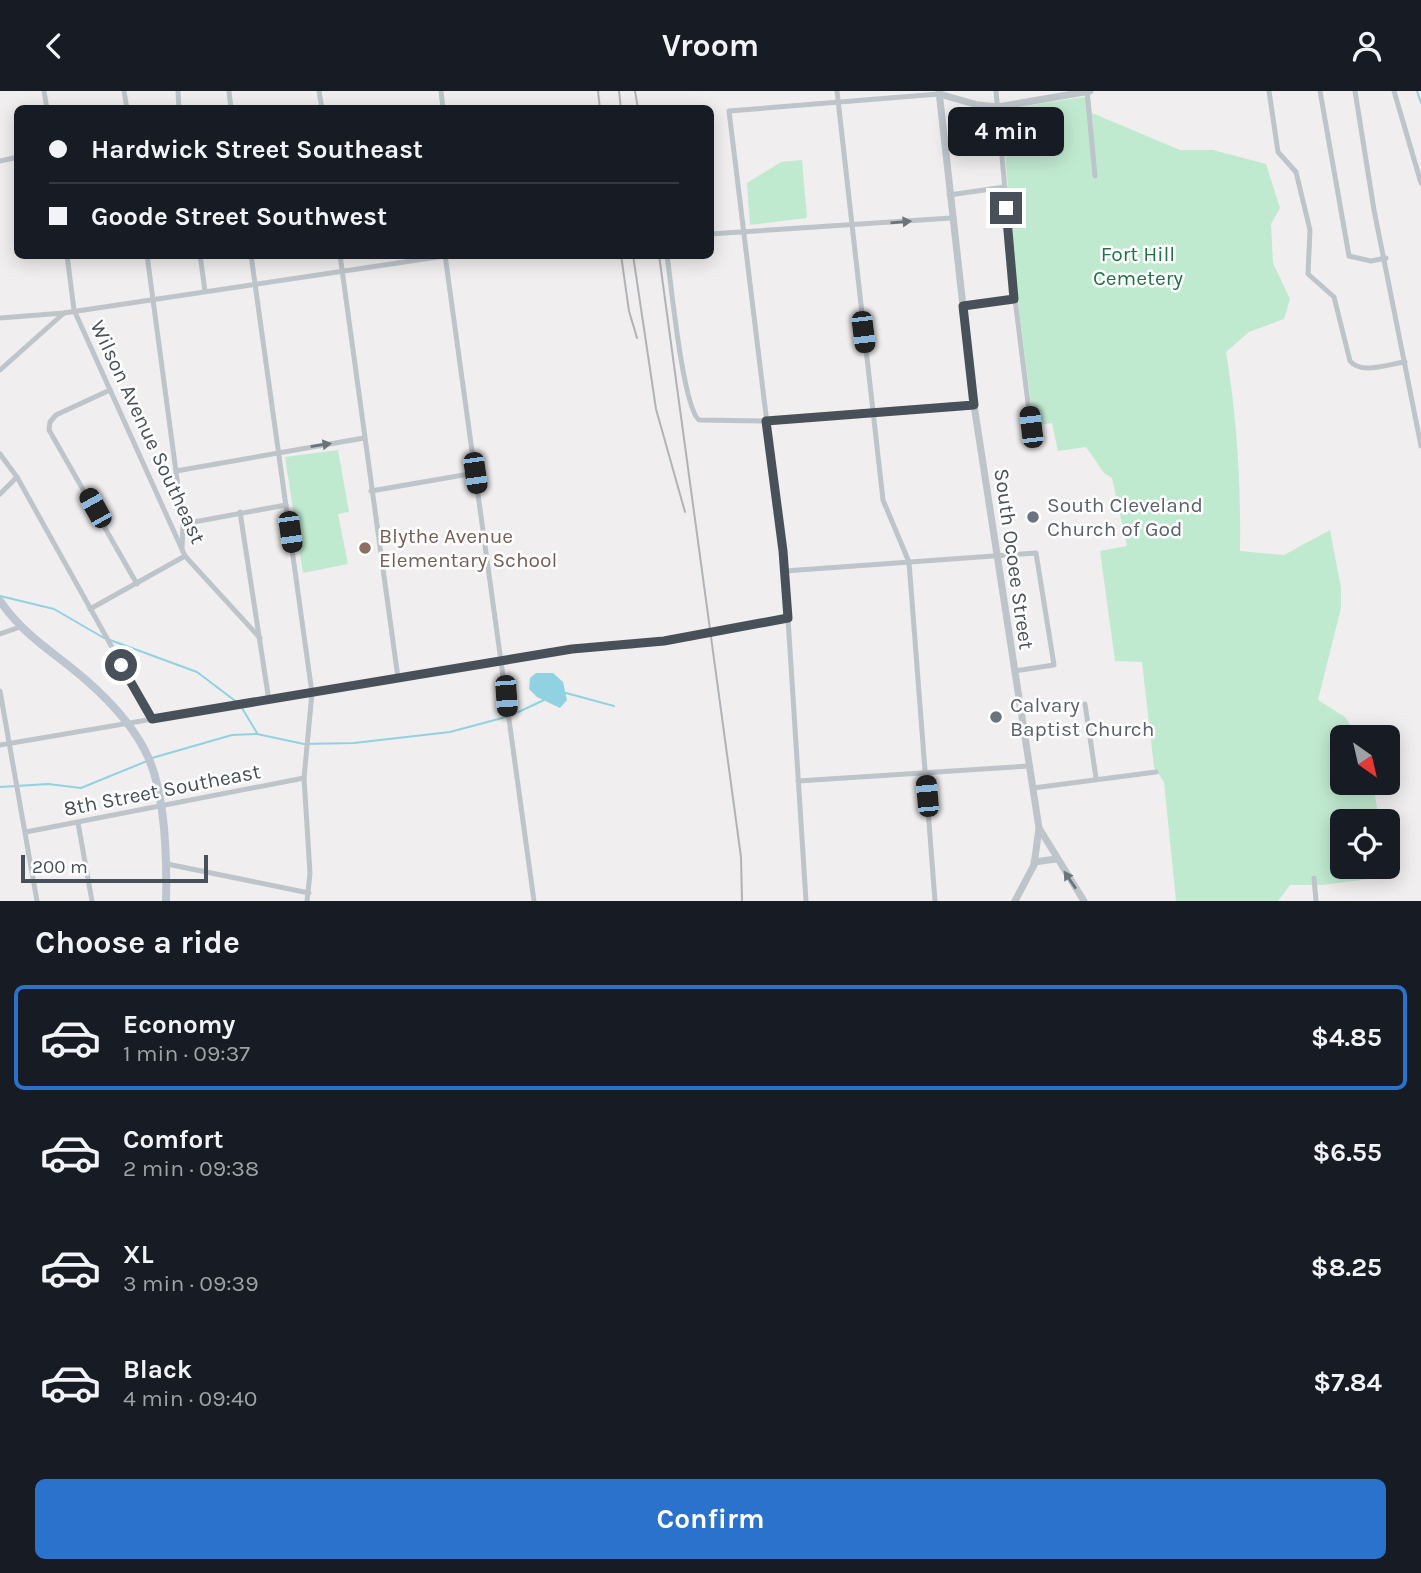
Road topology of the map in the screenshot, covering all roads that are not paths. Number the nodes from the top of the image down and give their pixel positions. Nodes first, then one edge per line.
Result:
1 (837, 91) edge
2 (996, 91) edge
3 (1088, 91) edge
4 (1269, 91) edge
5 (1320, 91) edge
6 (1355, 91) edge
7 (1394, 91) edge
8 (939, 92) edge
9 (838, 102) junction
10 (998, 107) junction
11 (1095, 176) dead end
12 (1421, 183) edge
13 (1004, 187) junction
14 (949, 195) junction
15 (951, 218) junction
16 (850, 226) junction
17 (744, 232) junction
18 (714, 234) edge
19 (1386, 258) junction
20 (68, 259) edge
21 (148, 259) edge
22 (201, 259) edge
23 (252, 259) edge
24 (340, 259) edge
25 (427, 259) edge
26 (447, 259) edge
27 (668, 259) edge
28 (342, 272) junction
29 (255, 284) junction
30 (205, 291) junction
31 (153, 297) junction
32 (1014, 299) junction
33 (963, 306) junction
34 (74, 310) junction
35 (64, 313) junction
36 (0, 318) edge
37 (1405, 362) junction
38 (0, 370) edge
39 (110, 390) junction
40 (974, 405) junction
41 (872, 412) junction
42 (766, 421) junction
43 (1031, 427) dead end
44 (364, 438) junction
45 (1421, 446) edge
46 (279, 452) junction
47 (0, 454) edge
48 (176, 471) junction
49 (475, 473) junction
50 (18, 477) junction
51 (371, 491) junction
52 (0, 494) edge
53 (286, 505) junction
54 (240, 512) junction
55 (183, 524) junction
56 (182, 548) junction
57 (185, 556) junction
58 (995, 557) junction
59 (909, 562) junction
60 (785, 571) junction
61 (137, 584) junction
62 (0, 601) edge
63 (90, 609) junction
64 (788, 618) junction
65 (20, 627) junction
66 (0, 634) edge
67 (260, 638) junction
68 (501, 660) junction
69 (1012, 672) junction
70 (398, 678) junction
71 (0, 691) edge
72 (312, 693) junction
73 (269, 701) junction
74 (1085, 704) dead end
75 (152, 719) junction
76 (127, 725) junction
77 (9, 744) junction
78 (0, 745) edge
79 (1029, 766) junction
80 (1156, 772) dead end
81 (925, 773) junction
82 (304, 778) junction
83 (1096, 778) junction
84 (798, 781) junction
85 (1033, 788) junction
86 (159, 808) junction
87 (78, 823) junction
88 (1039, 828) junction
89 (26, 832) junction
90 (1056, 859) junction
91 (1034, 862) junction
92 (167, 863) junction
93 (1314, 878) dead end
94 (309, 893) junction
95 (37, 901) edge
96 (92, 901) edge
97 (166, 901) edge
98 (307, 901) edge
99 (534, 901) edge
100 (806, 901) edge
101 (935, 901) edge
102 (1015, 901) edge
103 (1084, 901) edge
104 (1315, 901) edge

1 - 9 street
2 - 10 street
3 - 10 street
3 - 11 street
4 - 37 street
5 - 19 street
6 - 19 street
7 - 12 street
8 - 9 street
8 - 10 street
8 - 14 street, South Ocoee Street
9 - 16 street
9 - 17 street
10 - 13 street
13 - 14 street
13 - 32 street
14 - 15 street, South Ocoee Street
16 -> 15 street
15 - 33 street, South Ocoee Street
16 - 17 street
16 - 41 street
17 - 18 street
17 - 42 street
19 - 37 street
20 - 34 street, Wilson Avenue Southeast
21 - 31 street
22 - 30 street
23 - 29 street
24 - 28 street
25 - 28 street
26 - 49 street
27 - 42 street
28 - 29 street
28 - 44 street
29 - 30 street
29 - 46 street
30 - 31 street
31 - 34 street
31 - 48 street
32 - 33 street
32 - 43 street
33 - 40 street, South Ocoee Street
34 - 35 street
34 - 39 street, Wilson Avenue Southeast
35 - 36 street
35 - 38 street
37 - 45 street
39 - 56 street, Wilson Avenue Southeast
39 - 61 street
40 - 41 street
40 - 58 street, South Ocoee Street
41 - 42 street
41 - 59 street
42 - 60 street
46 -> 44 street
44 - 51 street
46 - 48 street
46 - 53 street
47 - 50 street
48 - 55 street
49 - 51 street
49 - 68 street
50 - 52 street
50 - 63 street
51 - 70 street
53 - 54 street
53 - 72 street
54 - 55 street
54 - 67 street
55 - 56 street
56 - 57 street, Wilson Avenue Southeast
57 - 61 street
57 - 67 street, Wilson Avenue Southeast
58 - 59 street
58 - 69 street, South Ocoee Street
58 - 69 street
59 - 60 street
59 - 81 street
60 - 64 street
61 - 63 street
62 - 65 main road
63 - 75 street
64 - 68 street
64 - 84 street
65 - 66 street
65 - 76 main road
67 - 73 street
68 - 70 street
68 - 99 street
69 - 79 street, South Ocoee Street
70 - 72 street
71 - 77 street
72 - 73 street
72 - 82 street
73 - 75 street
74 - 83 street
75 - 76 street
76 - 77 street
76 - 86 main road
77 - 78 street
77 - 89 street
79 - 81 street
79 - 85 street, South Ocoee Street
80 - 83 street
81 - 84 street
81 - 101 street
82 - 86 street, 8th Street Southeast
82 - 94 street
83 - 85 street
84 - 100 street
85 - 88 street, South Ocoee Street
86 - 87 street, 8th Street Southeast
86 - 92 main road
87 - 89 street, 8th Street Southeast
87 - 96 street
88 - 90 street
88 - 91 street, South Ocoee Street
89 - 95 street
90 - 91 street
103 -> 90 street
91 - 102 street, South Ocoee Street
92 - 94 street
92 - 97 main road
93 - 104 street
94 - 98 street

